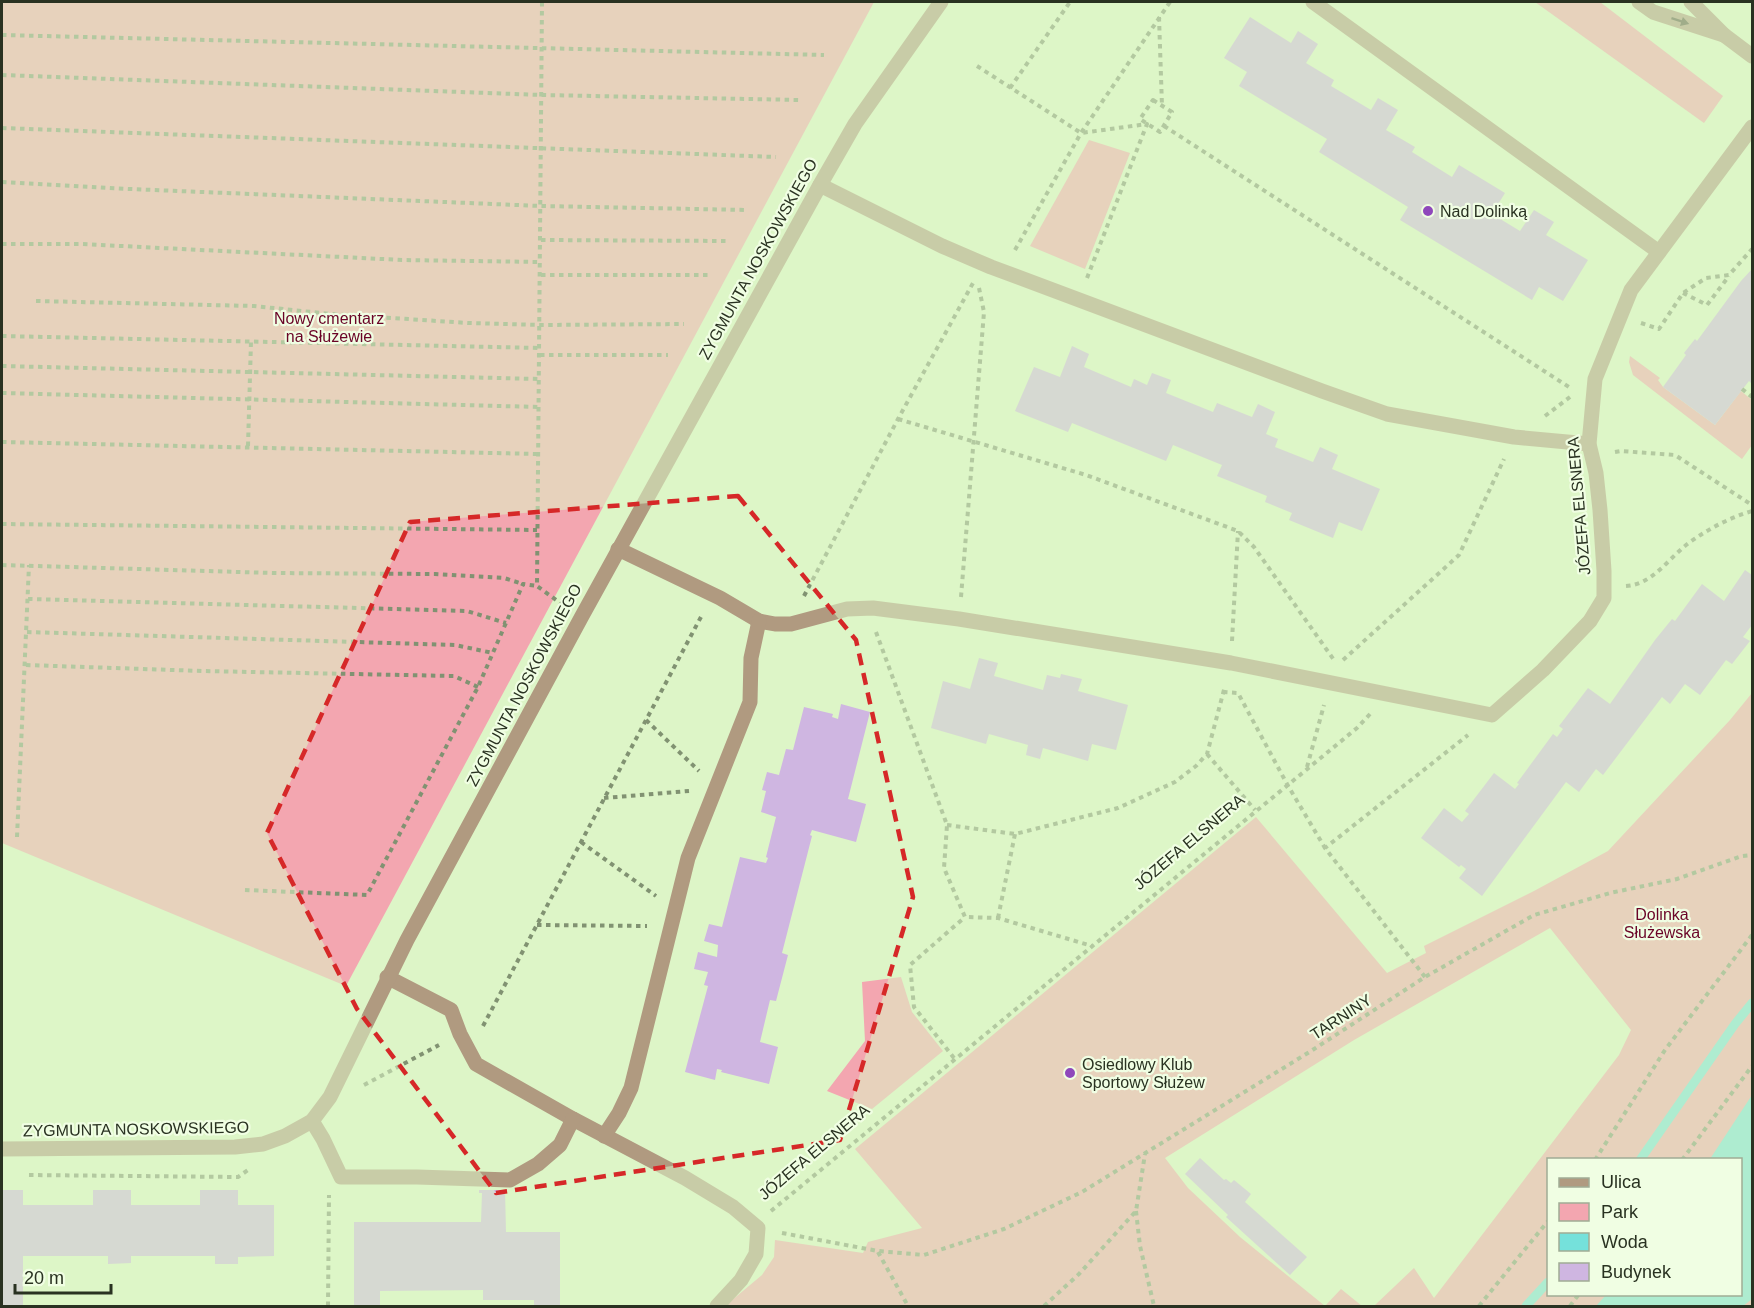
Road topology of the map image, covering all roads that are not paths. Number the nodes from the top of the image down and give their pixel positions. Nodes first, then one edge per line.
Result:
1 (941, 2) edge
2 (1313, 2) edge
3 (1639, 2) edge
4 (1691, 2) edge
5 (1724, 35) junction
6 (1752, 56) edge
7 (1752, 127) edge
8 (820, 185) junction
9 (1659, 252) junction
10 (1591, 452) junction
11 (618, 549) junction
12 (759, 621) junction
13 (387, 977) junction
14 (573, 1119) junction
15 (312, 1121) junction
16 (604, 1136) junction
17 (2, 1149) edge
18 (717, 1306) edge

1 - 8 street, ZYGMUNTA NOSKOWSKIEGO
2 - 9 street
3 -> 5 street
4 - 5 street
5 - 6 street
7 - 9 street, JÓZEFA ELSNERA
8 - 10 street
8 - 11 street, ZYGMUNTA NOSKOWSKIEGO
9 - 10 street, JÓZEFA ELSNERA
10 - 12 street, JÓZEFA ELSNERA
11 - 12 street
11 - 13 street, ZYGMUNTA NOSKOWSKIEGO
12 - 16 street
13 - 14 street, JÓZEFA ELSNERA
13 - 15 street, ZYGMUNTA NOSKOWSKIEGO
14 - 15 street
14 - 16 street, JÓZEFA ELSNERA
15 - 17 street, ZYGMUNTA NOSKOWSKIEGO
16 - 18 street, JÓZEFA ELSNERA

